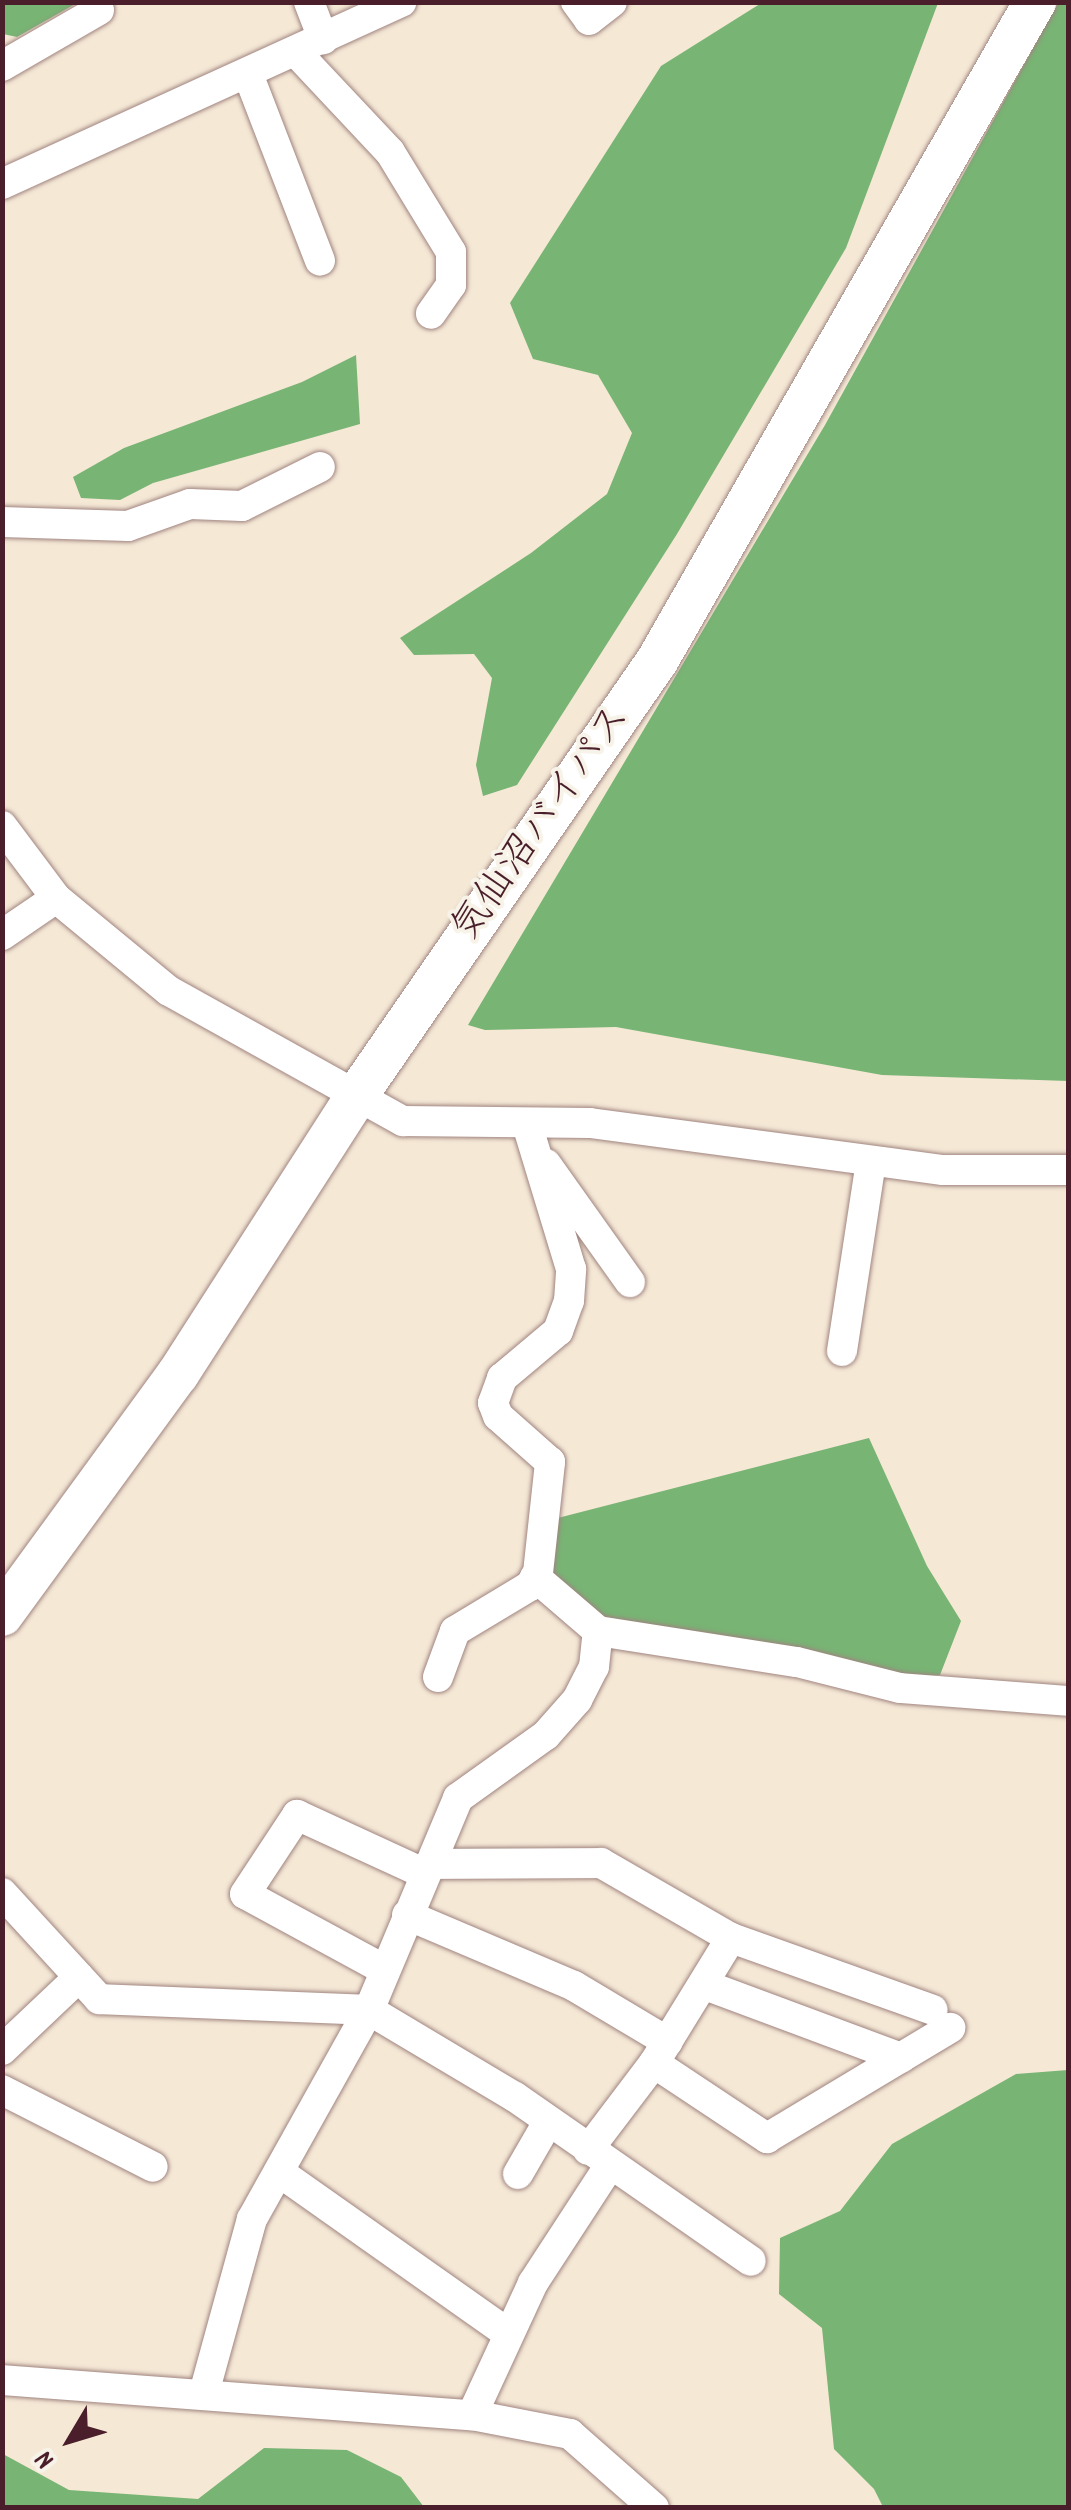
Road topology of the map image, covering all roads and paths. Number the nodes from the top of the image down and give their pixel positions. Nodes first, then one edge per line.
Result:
1 (308, 2) edge
2 (401, 2) edge
3 (576, 2) edge
4 (612, 2) edge
5 (1035, 2) edge
6 (98, 10) dead end
7 (310, 46) junction
8 (2, 66) edge
9 (248, 74) junction
10 (2, 184) edge
11 (320, 261) dead end
12 (431, 314) dead end
13 (320, 467) dead end
14 (2, 522) edge
15 (2, 826) edge
16 (56, 898) junction
17 (2, 936) edge
18 (358, 1095) junction
19 (531, 1137) junction
20 (871, 1162) junction
21 (1068, 1170) edge
22 (630, 1282) dead end
23 (842, 1351) dead end
24 (536, 1577) junction
25 (2, 1616) edge
26 (598, 1632) junction
27 (438, 1677) dead end
28 (1068, 1701) edge
29 (428, 1869) junction
30 (2, 1893) edge
31 (407, 1915) junction
32 (731, 1938) junction
33 (385, 1970) junction
34 (79, 1977) junction
35 (704, 1986) junction
36 (369, 2010) junction
37 (2, 2050) edge
38 (661, 2053) junction
39 (901, 2058) junction
40 (2, 2090) edge
41 (548, 2122) junction
42 (599, 2157) junction
43 (153, 2167) dead end
44 (279, 2172) junction
45 (518, 2174) dead end
46 (751, 2261) dead end
47 (509, 2334) junction
48 (2, 2380) edge
49 (204, 2393) junction
50 (472, 2415) junction
51 (654, 2508) edge

1 - 7 street
2 - 7 street
3 - 4 street
5 - 18 highway, 気仙沼バイパス
6 - 8 street
7 - 9 street
7 - 12 street
9 - 10 street
9 - 11 street
13 - 14 street
15 - 16 street
16 - 17 street
16 - 18 street
18 - 19 street
18 - 25 highway, 気仙沼バイパス
19 - 20 street
19 - 22 street
19 - 24 street
20 - 21 street
20 - 23 street
24 - 26 street
24 - 27 street
26 - 28 street
26 - 29 street
29 - 31 street
29 - 32 street
29 - 33 street
30 - 34 street
31 - 33 street
31 - 38 street
32 - 35 street
32 - 39 street
33 - 36 street
34 - 36 street
34 - 37 street
35 - 38 street
35 - 39 street
36 - 41 street
36 - 44 street
38 - 39 street
38 - 42 street
40 - 43 street
41 - 42 street
41 - 45 street
42 - 46 street
42 - 47 street
44 - 47 street
44 - 49 street
47 - 50 street
48 - 49 street
49 - 50 street
50 - 51 street

